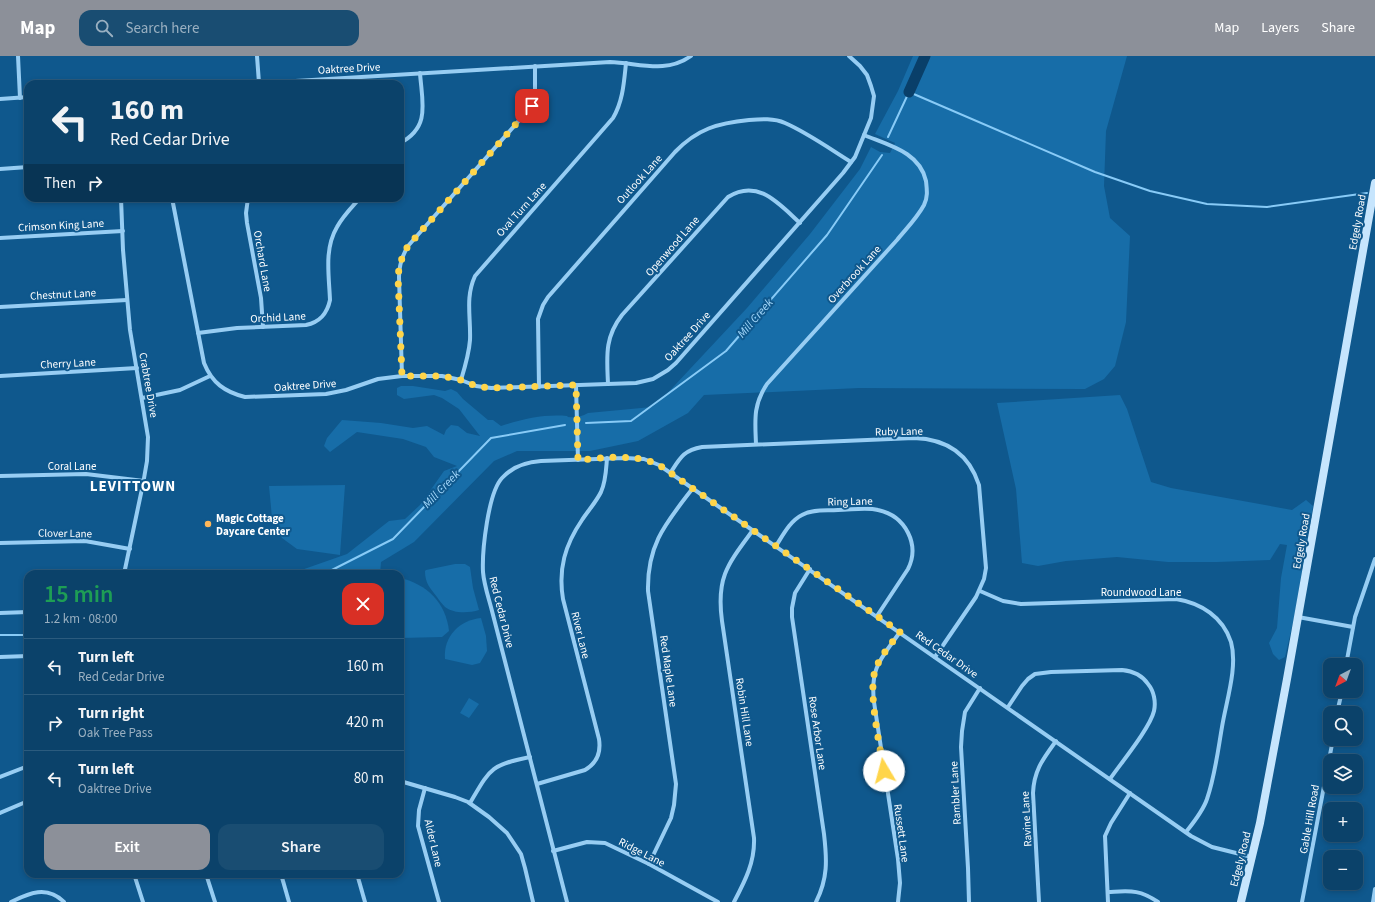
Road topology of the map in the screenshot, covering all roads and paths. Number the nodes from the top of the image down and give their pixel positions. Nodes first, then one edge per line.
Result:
1 (18, 56) edge
2 (257, 56) edge
3 (691, 56) edge
4 (850, 56) edge
5 (626, 63) junction
6 (535, 66) junction
7 (420, 73) junction
8 (259, 80) edge
9 (307, 80) edge
10 (20, 98) junction
11 (24, 98) edge
12 (0, 99) edge
13 (864, 135) junction
14 (404, 141) edge
15 (851, 162) junction
16 (24, 167) edge
17 (0, 169) edge
18 (1375, 182) edge
19 (121, 202) edge
20 (173, 202) edge
21 (247, 202) edge
22 (357, 202) edge
23 (1372, 216) edge
24 (800, 223) junction
25 (123, 231) junction
26 (0, 238) edge
27 (127, 300) junction
28 (0, 307) edge
29 (263, 327) junction
30 (198, 333) junction
31 (137, 368) junction
32 (0, 376) edge
33 (210, 376) junction
34 (402, 376) junction
35 (461, 380) junction
36 (608, 384) junction
37 (576, 385) junction
38 (539, 387) junction
39 (142, 398) junction
40 (756, 444) junction
41 (606, 458) junction
42 (578, 460) junction
43 (671, 472) junction
44 (0, 476) edge
45 (144, 481) junction
46 (693, 488) junction
47 (753, 530) junction
48 (0, 543) edge
49 (776, 546) junction
50 (130, 549) junction
51 (1375, 559) edge
52 (810, 569) junction
53 (125, 570) edge
54 (980, 591) junction
55 (24, 612) edge
56 (0, 613) edge
57 (876, 616) junction
58 (1298, 617) junction
59 (1353, 627) junction
60 (900, 632) junction
61 (24, 656) edge
62 (0, 657) edge
63 (935, 657) junction
64 (1347, 658) edge
65 (980, 688) junction
66 (1008, 707) junction
67 (1056, 741) junction
68 (1332, 746) edge
69 (530, 757) junction
70 (24, 768) edge
71 (0, 777) edge
72 (1110, 779) junction
73 (404, 782) edge
74 (537, 784) junction
75 (425, 788) junction
76 (1130, 793) junction
77 (24, 803) edge
78 (470, 803) junction
79 (0, 813) edge
80 (1186, 832) junction
81 (553, 851) junction
82 (1252, 857) junction
83 (649, 864) junction
84 (135, 878) edge
85 (207, 878) edge
86 (282, 878) edge
87 (358, 878) edge
88 (1375, 889) edge
89 (1108, 892) junction
90 (11, 902) edge
91 (64, 902) edge
92 (143, 902) edge
93 (215, 902) edge
94 (289, 902) edge
95 (365, 902) edge
96 (440, 902) edge
97 (533, 902) edge
98 (566, 902) edge
99 (718, 902) edge
100 (734, 902) edge
101 (816, 902) edge
102 (898, 902) edge
103 (969, 902) edge
104 (1039, 902) edge
105 (1108, 902) edge
106 (1158, 902) edge
107 (1240, 902) edge
108 (1302, 902) edge
109 (1373, 902) edge

1 - 10 street
2 - 8 street
3 - 5 street, Oaktree Drive
4 - 13 street, Oaktree Drive
5 - 6 street, Oaktree Drive
5 - 35 street, Oval Turn Lane
6 - 7 street, Oaktree Drive
6 - 34 street
7 - 9 street, Oaktree Drive
7 - 14 street
10 - 11 street
10 - 12 street
13 - 15 street, Oaktree Drive
13 - 40 street, Overbrook Lane
15 - 24 street, Oaktree Drive
15 - 38 street, Outlook Lane
16 - 17 street
18 - 23 main road, Edgely Road
19 - 25 street, Crabtree Drive
20 - 30 street, Oaktree Drive
21 - 29 street, Orchard Lane
22 - 29 street, Orchid Lane
23 - 58 main road, Edgely Road
24 - 36 street, Oaktree Drive
24 - 36 street, Openwood Lane
25 - 26 street, Crimson King Lane
25 - 27 street, Crabtree Drive
27 - 28 street, Chestnut Lane
27 - 31 street, Crabtree Drive
29 - 30 street, Orchid Lane
30 - 33 street, Oaktree Drive
31 - 32 street, Cherry Lane
31 - 39 street, Crabtree Drive
33 - 34 street, Oaktree Drive
33 - 39 street
34 - 35 street, Oaktree Drive
35 - 38 street, Oaktree Drive
36 - 37 street, Oaktree Drive
37 - 38 street, Oaktree Drive
37 - 42 street
39 - 45 street, Crabtree Drive
40 - 43 street, Ruby Lane
40 - 54 street, Ruby Lane
41 - 42 street, Red Cedar Drive
41 - 43 street, Red Cedar Drive
41 - 74 street, River Lane
42 - 69 street, Red Cedar Drive
43 - 46 street, Red Cedar Drive
44 - 45 street, Coral Lane
45 - 50 street, Crabtree Drive
46 - 47 street, Red Cedar Drive
46 - 83 street, Red Maple Lane
47 - 49 street, Red Cedar Drive
47 - 100 street, Robin Hill Lane
48 - 50 street, Clover Lane
49 - 52 street, Red Cedar Drive
49 - 57 street, Ring Lane
50 - 53 street, Crabtree Drive
51 - 59 street
52 - 57 street, Red Cedar Drive
52 - 101 street, Rose Arbor Lane
54 - 63 street, Ruby Lane
54 - 80 street, Roundwood Lane
55 - 56 street
57 - 60 street, Red Cedar Drive
58 - 59 street
58 - 82 main road, Edgely Road
59 - 64 street
60 - 63 street, Red Cedar Drive
60 - 102 street, Russett Lane
61 - 62 street
63 - 65 street, Red Cedar Drive
65 - 66 street, Red Cedar Drive
65 - 103 street, Rambler Lane
66 - 67 street, Red Cedar Drive
66 - 72 street
67 - 72 street, Red Cedar Drive
67 - 104 street, Ravine Lane
68 - 108 street, Gable Hill Road
69 - 74 street, Red Cedar Drive
69 - 78 street
70 - 71 street
72 - 76 street, Red Cedar Drive
73 - 75 street
74 - 81 street, Red Cedar Drive
75 - 78 street
75 - 96 street, Alder Lane
76 - 80 street, Red Cedar Drive
76 - 89 street
77 - 79 street
78 - 97 street
80 - 82 street, Red Cedar Drive
81 - 83 street, Ridge Lane
81 - 98 street, Red Cedar Drive
82 - 107 main road, Edgely Road
83 - 99 street, Ridge Lane
84 - 92 street
85 - 93 street
86 - 94 street
87 - 95 street
88 - 109 street
89 - 105 street
89 - 106 street
90 - 91 street

